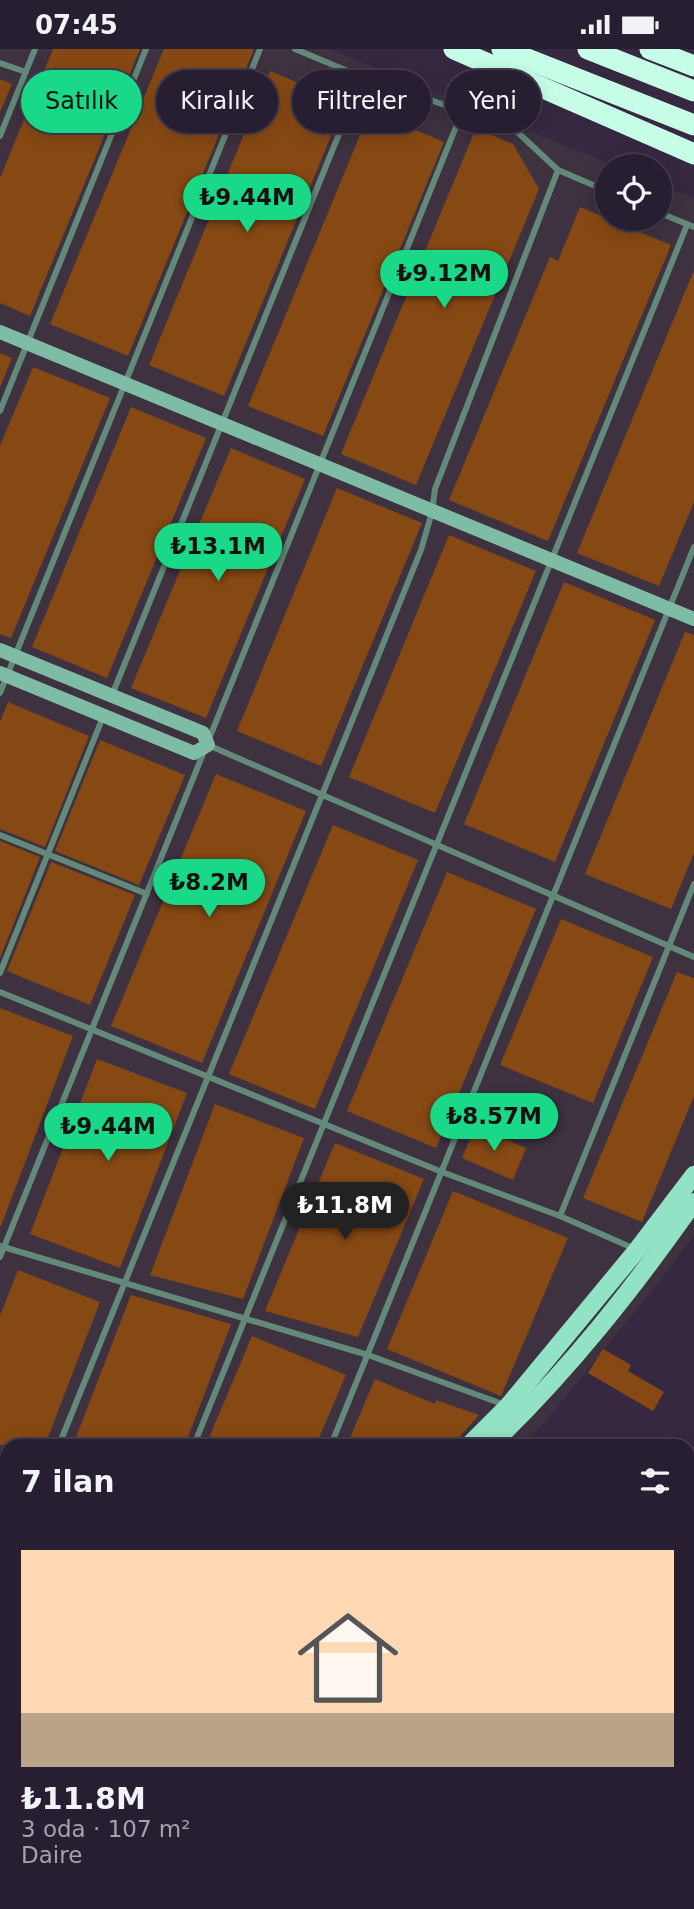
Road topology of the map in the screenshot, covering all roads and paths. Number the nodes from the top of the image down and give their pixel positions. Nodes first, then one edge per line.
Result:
1 (35, 49) edge
2 (146, 49) edge
3 (260, 49) edge
4 (295, 49) edge
5 (454, 49) edge
6 (502, 49) edge
7 (588, 49) edge
8 (650, 49) edge
9 (0, 63) edge
10 (694, 66) edge
11 (21, 70) edge
12 (27, 70) edge
13 (345, 70) edge
14 (21, 84) edge
15 (694, 90) edge
16 (694, 125) edge
17 (339, 133) edge
18 (454, 133) edge
19 (518, 133) edge
20 (0, 136) edge
21 (694, 154) edge
22 (558, 170) junction
23 (595, 186) edge
24 (672, 218) edge
25 (691, 226) edge
26 (0, 332) edge
27 (27, 343) junction
28 (125, 383) junction
29 (0, 411) edge
30 (222, 423) junction
31 (320, 464) junction
32 (432, 512) junction
33 (694, 547) edge
34 (552, 560) junction
35 (669, 608) junction
36 (694, 619) edge
37 (0, 650) edge
38 (15, 656) junction
39 (4, 674) edge
40 (0, 693) edge
41 (112, 696) junction
42 (104, 716) junction
43 (208, 745) junction
44 (324, 795) junction
45 (0, 835) edge
46 (437, 845) junction
47 (48, 855) junction
48 (694, 884) edge
49 (146, 894) junction
50 (554, 895) junction
51 (669, 946) junction
52 (694, 957) edge
53 (0, 973) edge
54 (0, 992) edge
55 (92, 1030) junction
56 (208, 1075) junction
57 (325, 1122) junction
58 (442, 1171) junction
59 (694, 1175) edge
60 (694, 1202) edge
61 (560, 1216) junction
62 (2, 1247) edge
63 (637, 1250) junction
64 (0, 1257) edge
65 (123, 1283) junction
66 (246, 1318) junction
67 (368, 1355) junction
68 (508, 1406) junction
69 (61, 1439) edge
70 (196, 1439) edge
71 (333, 1439) edge
72 (476, 1439) edge
73 (497, 1439) edge

1 - 12 lane
2 - 27 lane
3 - 28 lane
4 - 13 lane
5 - 21 highway
6 - 16 highway
7 - 15 highway
8 - 10 highway
9 - 11 lane
14 - 20 lane
17 - 30 lane
18 - 31 lane
19 - 22 lane
22 - 23 lane
22 - 32 lane
24 - 25 lane
25 - 34 lane
26 - 27 street
27 - 28 street
27 - 29 lane
28 - 30 street
28 - 38 lane
30 - 31 street
30 - 41 lane
31 - 32 street
31 - 43 lane
32 - 34 street
32 - 44 lane
33 - 35 lane
34 - 35 street
34 - 46 lane
35 - 36 street
35 - 50 lane
37 - 38 street
38 - 39 lane
38 - 41 street
39 - 40 lane
39 - 42 street
41 - 43 street
42 - 43 street
42 - 47 lane
43 - 44 lane
43 - 49 lane
44 - 46 lane
44 - 56 lane
45 - 47 lane
46 - 50 lane
46 - 57 lane
47 - 49 lane
47 - 53 lane
48 - 51 lane
49 - 55 lane
50 - 51 lane
50 - 58 lane
51 - 52 lane
51 - 61 lane
54 - 55 lane
55 - 56 lane
55 - 62 lane
56 - 57 lane
56 - 65 lane
57 - 58 lane
57 - 66 lane
58 - 61 lane
58 - 67 lane
59 - 63 main road
60 - 73 main road
61 - 63 lane
62 - 64 lane
62 - 65 lane
63 - 68 main road
65 - 66 lane
65 - 69 lane
66 - 67 lane
66 - 70 lane
67 - 68 lane
67 - 71 lane
68 - 72 main road

